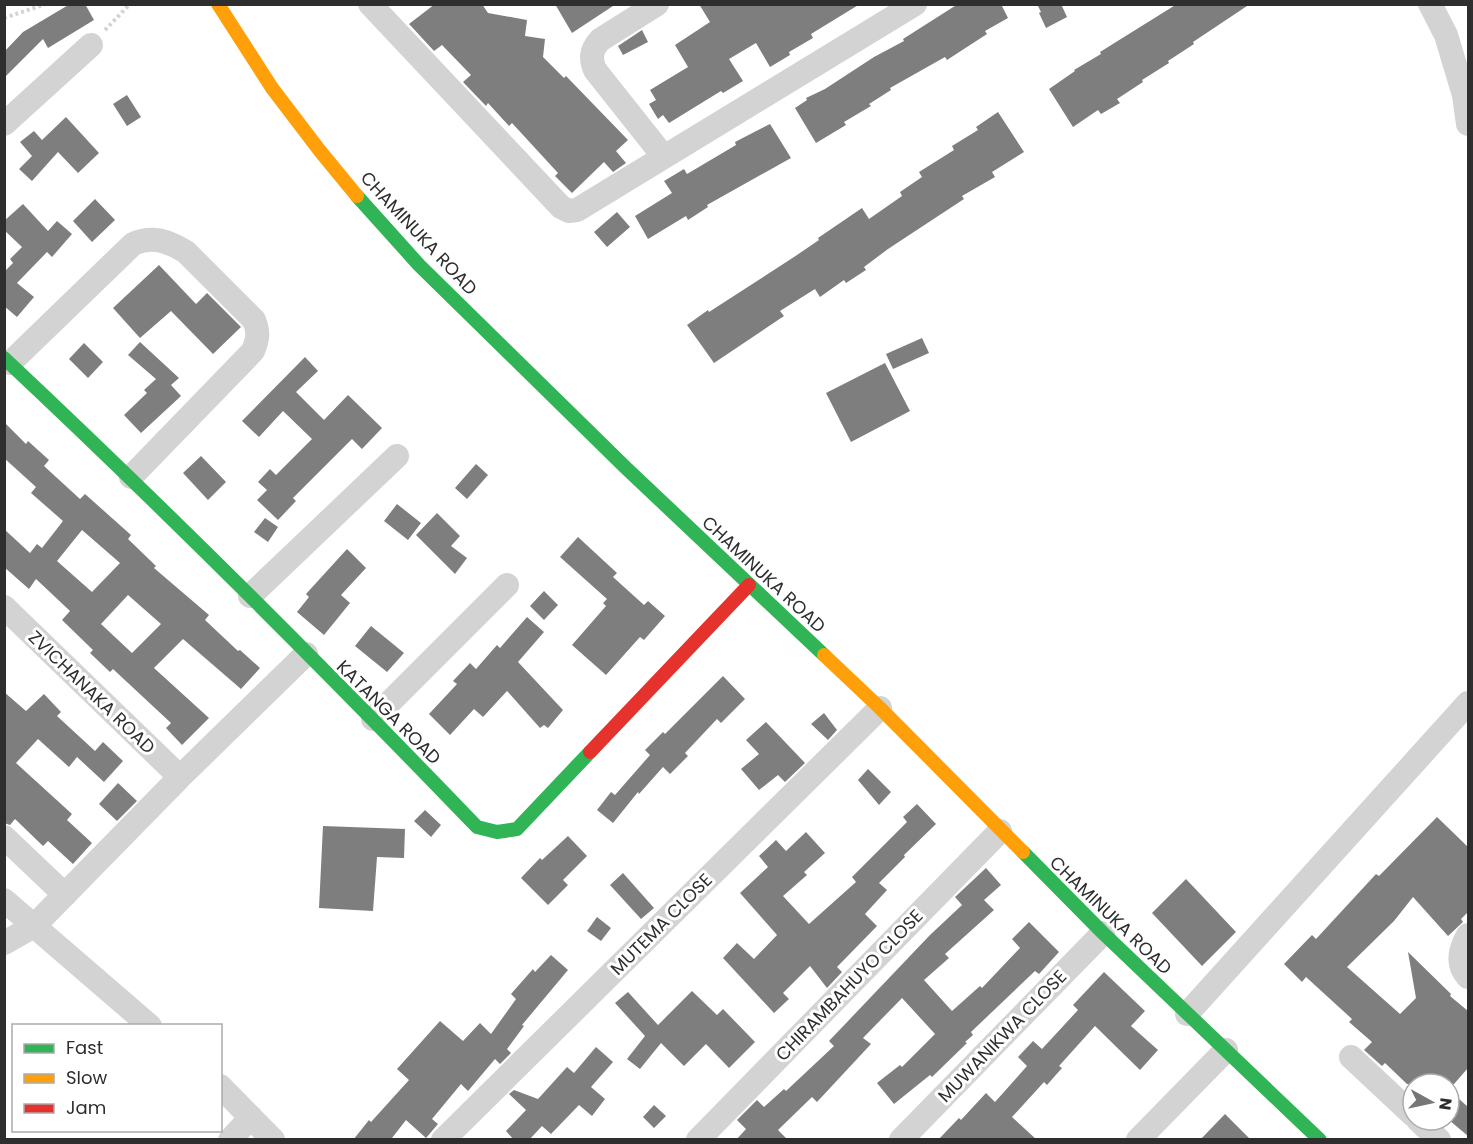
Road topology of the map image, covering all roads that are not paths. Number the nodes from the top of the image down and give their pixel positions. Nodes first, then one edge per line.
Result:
1 (218, 4) edge
2 (657, 4) edge
3 (915, 4) edge
4 (1430, 4) edge
5 (374, 6) edge
6 (91, 45) road end
7 (4, 124) edge
8 (1468, 124) edge
9 (664, 157) junction
10 (7, 361) edge
11 (397, 456) dead end
12 (132, 477) junction
13 (507, 585) dead end
14 (749, 585) junction
15 (250, 596) junction
16 (4, 607) edge
17 (306, 654) junction
18 (1468, 703) edge
19 (879, 708) junction
20 (373, 719) junction
21 (180, 777) junction
22 (1000, 831) junction
23 (4, 837) edge
24 (64, 895) junction
25 (4, 900) edge
26 (34, 926) junction
27 (1103, 933) junction
28 (1468, 935) edge
29 (4, 943) edge
30 (1468, 977) edge
31 (1187, 1014) junction
32 (148, 1024) edge
33 (1226, 1050) junction
34 (1351, 1057) dead end
35 (222, 1088) edge
36 (1401, 1104) edge
37 (251, 1117) junction
38 (230, 1140) edge
39 (273, 1140) edge
40 (443, 1140) edge
41 (698, 1140) edge
42 (901, 1140) edge
43 (1138, 1140) edge
44 (1320, 1140) edge

1 - 14 main road, CHAMINUKA ROAD
2 - 9 street
3 - 9 street
4 - 8 street
5 - 9 street
6 - 7 street
10 - 12 main road, KATANGA ROAD
10 - 12 street
11 - 15 street
12 - 15 main road, KATANGA ROAD
13 - 20 street
14 - 19 main road, CHAMINUKA ROAD
14 - 20 main road, KATANGA ROAD
15 - 17 main road, KATANGA ROAD
16 - 21 street, ZVICHANAKA ROAD
17 - 20 main road, KATANGA ROAD
17 - 21 street
18 - 31 street
19 - 22 main road, CHAMINUKA ROAD
19 - 40 street, MUTEMA CLOSE
21 - 24 street
22 - 27 main road, CHAMINUKA ROAD
22 - 41 street, CHIRAMBAHUYO CLOSE
23 - 24 street
24 - 26 street
25 - 26 street
26 - 29 street
26 - 32 street
27 - 31 main road, CHAMINUKA ROAD
27 - 42 street, MUWANIKWA CLOSE
28 - 30 street
31 - 33 main road, CHAMINUKA ROAD
33 - 43 street
33 - 44 main road, CHAMINUKA ROAD
34 - 36 street
35 - 37 street
37 - 38 street
37 - 39 street

